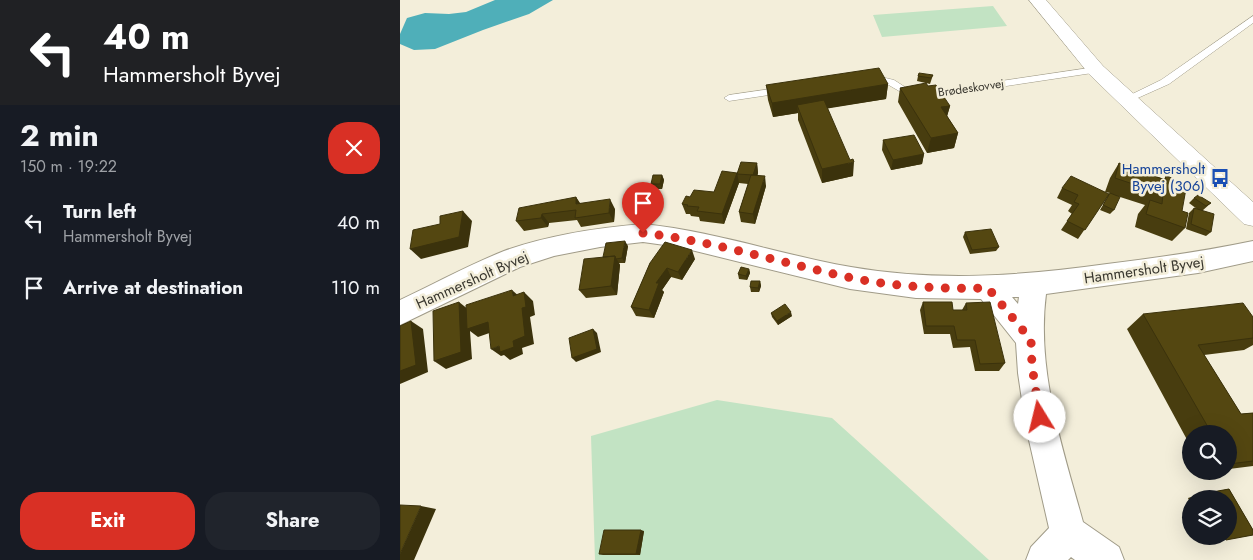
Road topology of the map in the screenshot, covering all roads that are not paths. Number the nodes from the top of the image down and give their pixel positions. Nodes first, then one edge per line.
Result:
1 (1037, 0) edge
2 (1253, 19) edge
3 (1096, 70) junction
4 (858, 81) edge
5 (798, 89) edge
6 (729, 98) dead end
7 (1127, 99) junction
8 (1253, 217) edge
9 (1253, 251) edge
10 (1034, 285) junction
11 (988, 288) junction
12 (400, 313) edge
13 (1031, 340) junction
14 (1068, 533) junction
15 (1044, 560) edge
16 (1106, 560) edge

1 - 3 street
2 - 7 lane
3 - 4 lane, Brødeskovvej
3 - 7 street
5 - 6 lane
7 - 8 street
9 - 10 street, Hammersholt Byvej
10 - 11 street, Hammersholt Byvej
10 - 13 street
11 - 12 street, Hammersholt Byvej
11 - 13 street
13 - 14 street
14 - 15 street
14 - 16 street

